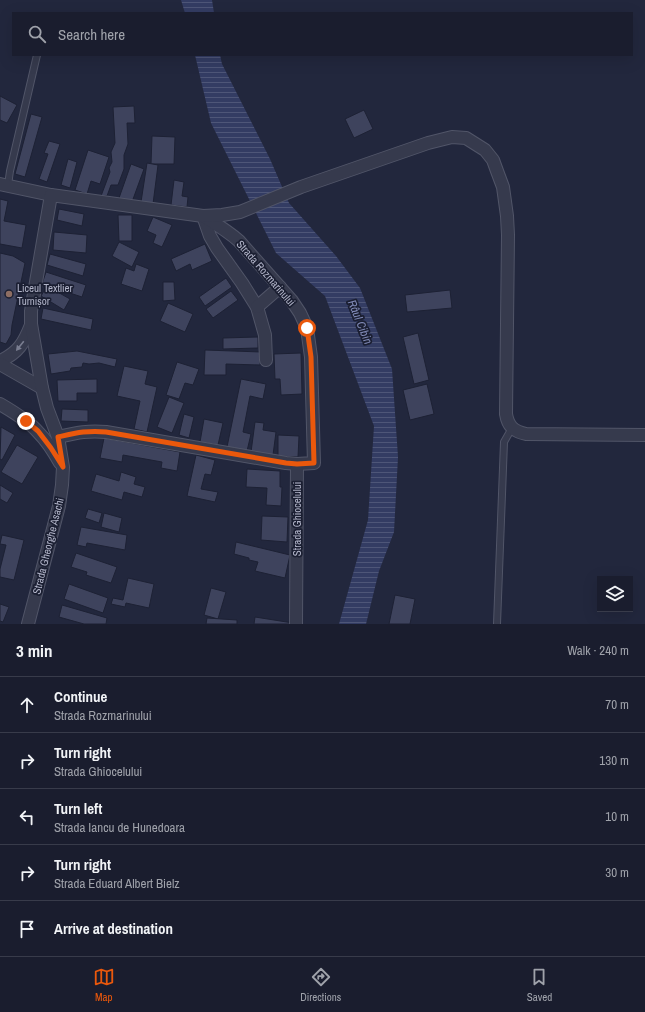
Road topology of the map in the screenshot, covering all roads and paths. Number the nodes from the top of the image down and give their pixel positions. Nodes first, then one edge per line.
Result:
1 (37, 56) edge
2 (4, 184) edge
3 (50, 195) junction
4 (203, 216) junction
5 (280, 287) junction
6 (257, 307) junction
7 (31, 324) junction
8 (266, 360) dead end
9 (0, 362) edge
10 (42, 388) junction
11 (0, 404) edge
12 (512, 428) junction
13 (645, 435) edge
14 (58, 437) junction
15 (297, 464) junction
16 (63, 467) junction
17 (28, 624) edge
18 (296, 624) edge
19 (497, 624) edge

1 - 2 lane
2 - 3 street, Strada Rozmarinului
3 - 4 street, Strada Rozmarinului
3 - 7 street
4 - 5 street, Strada Rozmarinului
4 - 6 street, Strada Rozmarinului
4 - 12 street
5 - 6 street
5 - 15 street, Strada Rozmarinului
6 - 8 street, Strada Rozmarinului
7 -> 9 street
7 - 10 street, Strada Gheorghe Asachi
9 - 10 street
10 - 14 street, Strada Gheorghe Asachi
11 - 16 street
12 - 13 street
12 - 19 lane
14 - 15 street
14 - 16 street, Strada Gheorghe Asachi
15 - 18 street, Strada Ghiocelului
16 - 17 street, Strada Gheorghe Asachi

